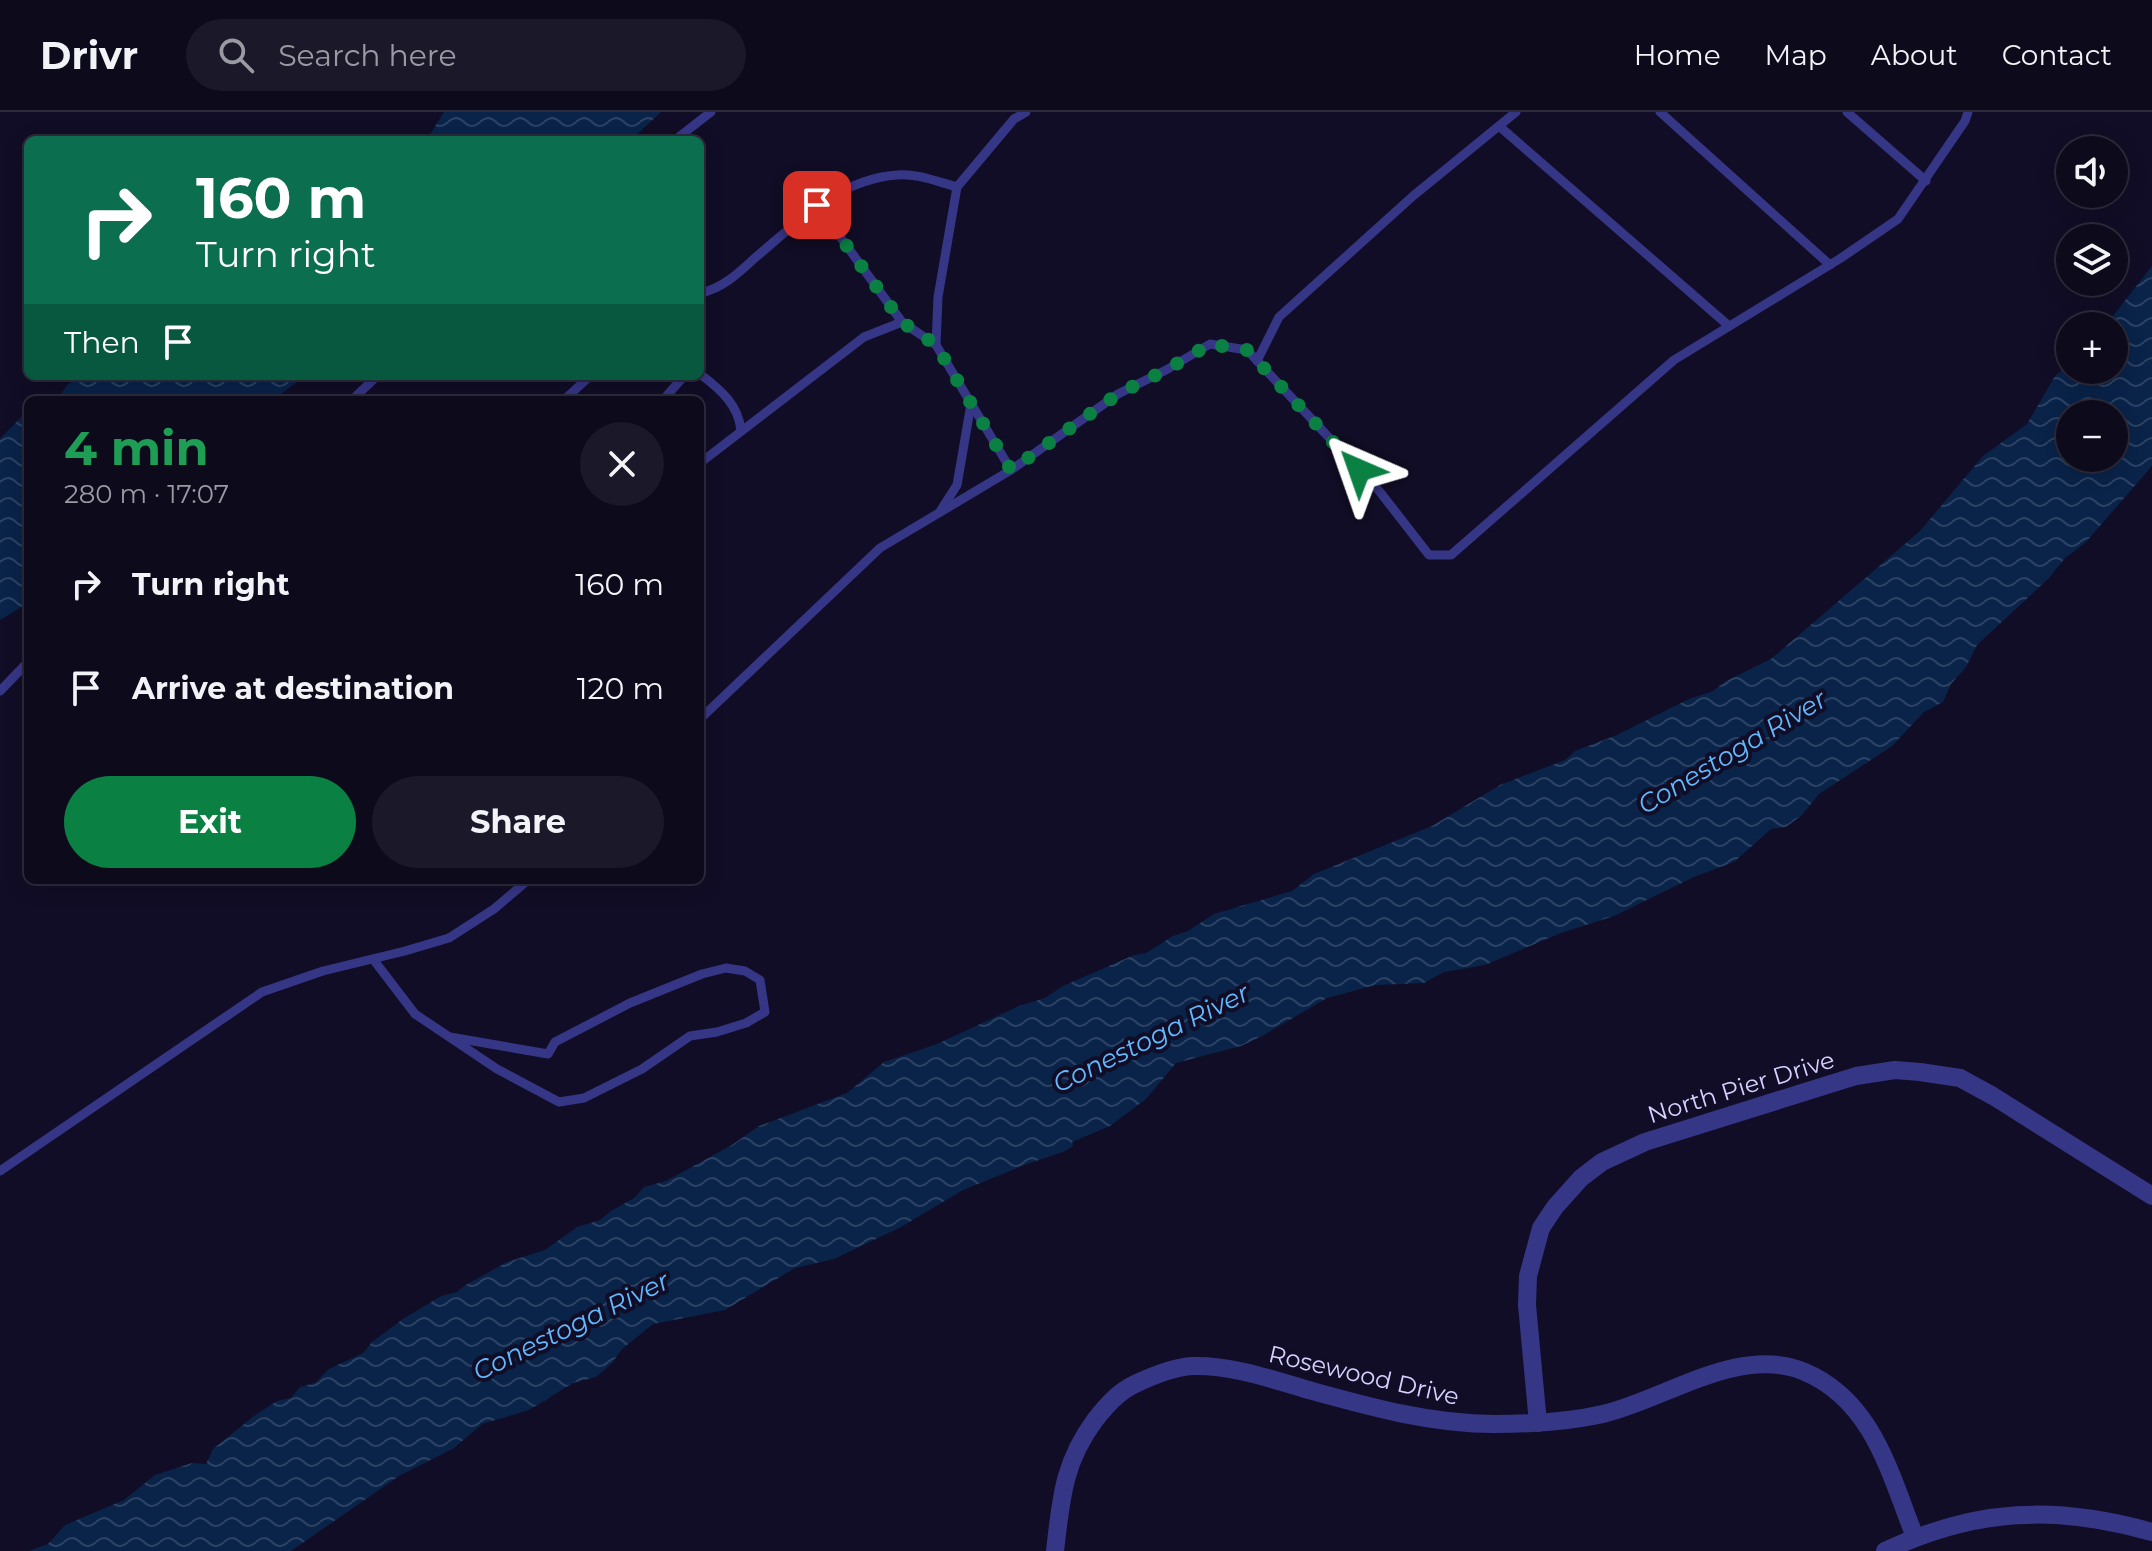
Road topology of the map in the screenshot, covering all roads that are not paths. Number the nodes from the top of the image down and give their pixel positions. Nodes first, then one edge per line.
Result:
1 (711, 112) edge
2 (1026, 112) edge
3 (1516, 112) edge
4 (1660, 112) edge
5 (1847, 112) edge
6 (1968, 112) edge
7 (1499, 126) junction
8 (680, 136) edge
9 (1926, 181) junction
10 (957, 187) junction
11 (817, 205) junction
12 (1830, 265) junction
13 (704, 292) edge
14 (902, 322) junction
15 (1729, 326) junction
16 (936, 345) junction
17 (1257, 361) junction
18 (704, 377) edge
19 (373, 380) edge
20 (586, 380) edge
21 (680, 380) edge
22 (356, 396) edge
23 (568, 396) edge
24 (666, 396) edge
25 (971, 404) junction
26 (741, 431) junction
27 (704, 460) edge
28 (1011, 470) junction
29 (939, 513) junction
30 (24, 666) edge
31 (0, 691) edge
32 (704, 715) edge
33 (522, 884) edge
34 (373, 959) junction
35 (450, 1037) junction
36 (0, 1171) edge
37 (2152, 1196) edge
38 (1538, 1423) junction
39 (2152, 1532) edge
40 (1915, 1537) junction
41 (1055, 1551) edge
42 (1885, 1551) edge

1 - 8 lane
2 - 10 lane
3 - 7 lane
4 - 12 lane
5 - 9 lane
6 - 9 lane
7 - 15 lane
7 - 17 lane
9 - 12 lane
10 - 11 lane
10 - 16 lane
11 - 13 lane
11 - 14 lane
12 - 15 lane
14 - 16 lane
14 - 26 lane
15 - 17 lane
16 - 25 lane
17 - 28 lane
18 - 26 lane
19 - 22 lane
20 - 23 lane
21 - 24 lane
25 - 28 lane
25 - 29 lane
26 - 27 lane
28 - 29 lane
29 - 32 lane
30 - 31 lane
33 - 34 lane
34 - 35 lane
34 - 36 lane
35 - 35 lane
37 - 38 street, North Pier Drive
38 - 40 street, Rosewood Drive
38 - 41 street, Rosewood Drive
39 - 40 street
40 - 42 street

